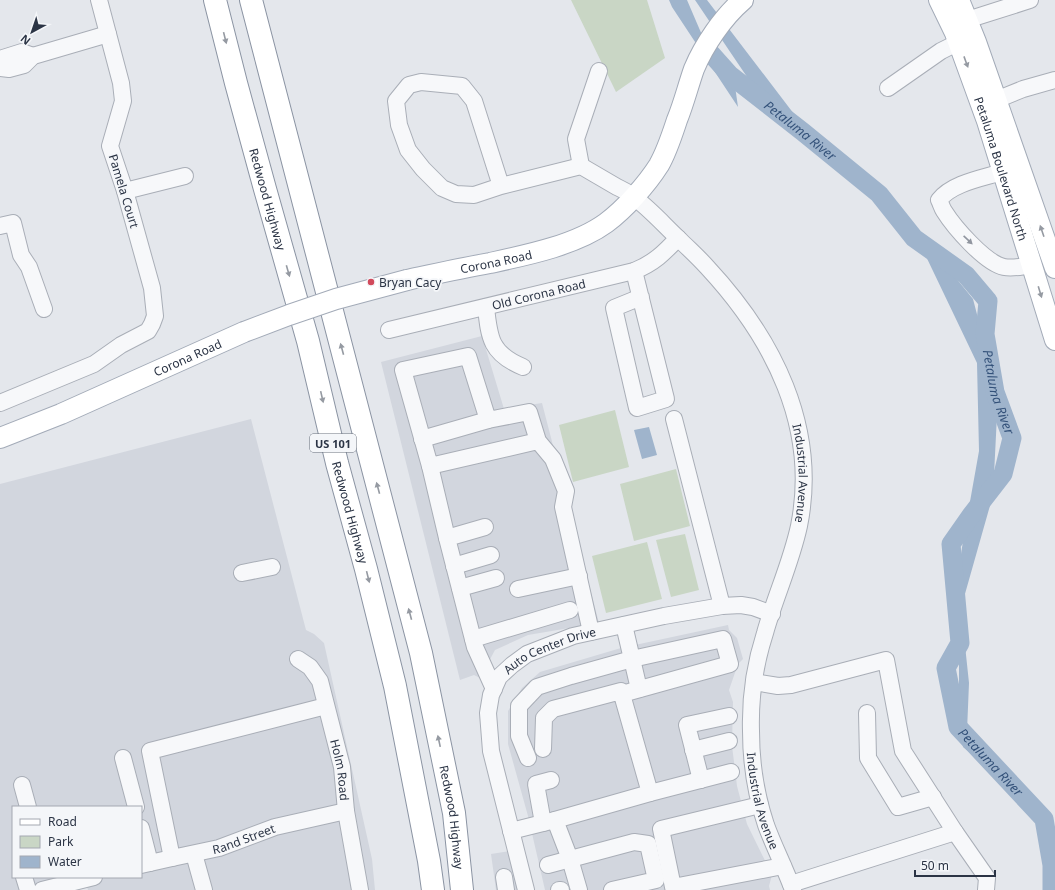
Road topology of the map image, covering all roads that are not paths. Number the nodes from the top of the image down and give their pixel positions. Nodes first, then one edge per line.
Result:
1 (99, 0) edge
2 (216, 0) edge
3 (251, 0) edge
4 (939, 0) edge
5 (959, 0) edge
6 (1030, 0) edge
7 (737, 5) edge
8 (967, 20) junction
9 (108, 34) junction
10 (959, 42) junction
11 (33, 56) junction
12 (0, 61) edge
13 (0, 68) edge
14 (599, 71) dead end
15 (1055, 80) edge
16 (888, 88) dead end
17 (996, 100) junction
18 (581, 166) junction
19 (1002, 172) junction
20 (185, 176) dead end
21 (501, 186) junction
22 (125, 191) junction
23 (634, 197) junction
24 (0, 226) edge
25 (678, 238) junction
26 (1032, 265) junction
27 (1055, 268) edge
28 (634, 271) junction
29 (641, 297) junction
30 (486, 307) junction
31 (44, 309) dead end
32 (389, 330) dead end
33 (1055, 340) edge
34 (523, 367) dead end
35 (0, 403) edge
36 (674, 419) dead end
37 (488, 420) junction
38 (0, 438) edge
39 (422, 439) junction
40 (538, 441) junction
41 (430, 466) junction
42 (485, 527) dead end
43 (447, 538) junction
44 (491, 555) dead end
45 (454, 566) junction
46 (272, 567) dead end
47 (242, 574) dead end
48 (579, 576) junction
49 (496, 578) dead end
50 (460, 588) junction
51 (518, 589) dead end
52 (722, 606) junction
53 (570, 610) dead end
54 (772, 614) junction
55 (624, 625) junction
56 (592, 632) junction
57 (473, 639) junction
58 (298, 659) dead end
59 (632, 660) junction
60 (754, 682) junction
61 (494, 689) junction
62 (639, 689) junction
63 (622, 694) junction
64 (326, 706) junction
65 (867, 713) dead end
66 (729, 716) dead end
67 (729, 741) dead end
68 (543, 749) dead end
69 (693, 750) junction
70 (123, 758) dead end
71 (528, 758) dead end
72 (731, 772) dead end
73 (551, 780) dead end
74 (701, 780) junction
75 (22, 785) dead end
76 (650, 793) junction
77 (933, 797) junction
78 (760, 805) junction
79 (28, 806) edge
80 (136, 806) edge
81 (346, 811) junction
82 (549, 822) junction
83 (511, 831) junction
84 (955, 832) junction
85 (142, 835) edge
86 (194, 854) junction
87 (172, 858) junction
88 (570, 859) junction
89 (146, 864) edge
90 (548, 865) dead end
91 (783, 866) junction
92 (24, 878) edge
93 (88, 878) edge
94 (98, 878) edge
95 (46, 885) edge
96 (792, 887) edge
97 (28, 890) edge
98 (99, 890) edge
99 (204, 890) edge
100 (360, 890) edge
101 (433, 890) edge
102 (462, 890) edge
103 (526, 890) edge
104 (579, 890) edge
105 (612, 890) edge
106 (986, 890) edge

1 - 9 street, Pamela Court
2 -> 101 highway, Redwood Highway / US 101
102 -> 3 highway, Redwood Highway / US 101
4 - 10 main road, Petaluma Boulevard North
5 - 8 main road, Petaluma Boulevard North
6 - 8 street
7 - 23 main road, Corona Road
8 - 17 main road, Petaluma Boulevard North
9 - 11 street
9 - 22 street, Pamela Court
10 - 16 street
10 -> 19 main road, Petaluma Boulevard North
11 - 12 street
11 - 13 street
14 - 18 street
15 - 17 street
27 -> 17 main road, Petaluma Boulevard North
18 - 21 street
18 - 23 street, Industrial Avenue
19 - 26 main road, Petaluma Boulevard North
19 -> 26 street
20 - 22 street
21 - 21 street
22 - 35 street, Pamela Court
23 - 25 street, Industrial Avenue
23 - 38 main road, Corona Road, bridge
24 - 31 street
25 - 28 street, Old Corona Road
25 - 54 street, Industrial Avenue
26 -> 33 main road, Petaluma Boulevard North
28 - 29 street
28 - 30 street, Old Corona Road
29 - 29 street
30 - 32 street, Old Corona Road
30 - 34 street
36 - 52 street
37 - 39 street
37 - 39 street
37 - 40 street
39 - 41 street
40 - 41 street
40 - 48 street
41 - 43 street
42 - 43 street
43 - 45 street
44 - 45 street
45 - 50 street
46 - 47 street
48 - 51 street
48 - 56 street
49 - 50 street
50 - 57 street
52 - 54 street, Auto Center Drive
52 - 55 street, Auto Center Drive
53 - 57 street
54 - 60 street, Industrial Avenue
55 - 56 street, Auto Center Drive
55 - 59 street
56 - 61 street, Auto Center Drive
57 - 61 street
58 - 64 street, Holm Road
59 - 62 street
59 - 62 street
59 - 71 street
60 - 77 street
60 - 78 street, Industrial Avenue
61 - 83 street, Auto Center Drive
62 - 63 street
63 - 68 street
63 - 76 street
64 - 81 street, Holm Road
64 - 87 street
65 - 77 street
66 - 69 street
67 - 69 street
69 - 74 street
70 - 80 street
72 - 74 street
73 - 82 street
74 - 76 street
75 - 79 street
76 - 82 street
77 - 84 street
78 - 91 street, Industrial Avenue
78 - 91 street
81 - 86 street, Rand Street
81 - 100 street, Holm Road
82 - 83 street
82 - 88 street
83 - 103 street, Auto Center Drive
84 - 96 street
84 - 106 street
85 - 89 street
86 - 87 street, Rand Street
86 - 99 street
87 - 89 street, Rand Street
88 - 90 street
88 - 104 street
88 - 105 street
91 - 96 street, Industrial Avenue
92 - 97 street
93 - 95 street
94 - 98 street

